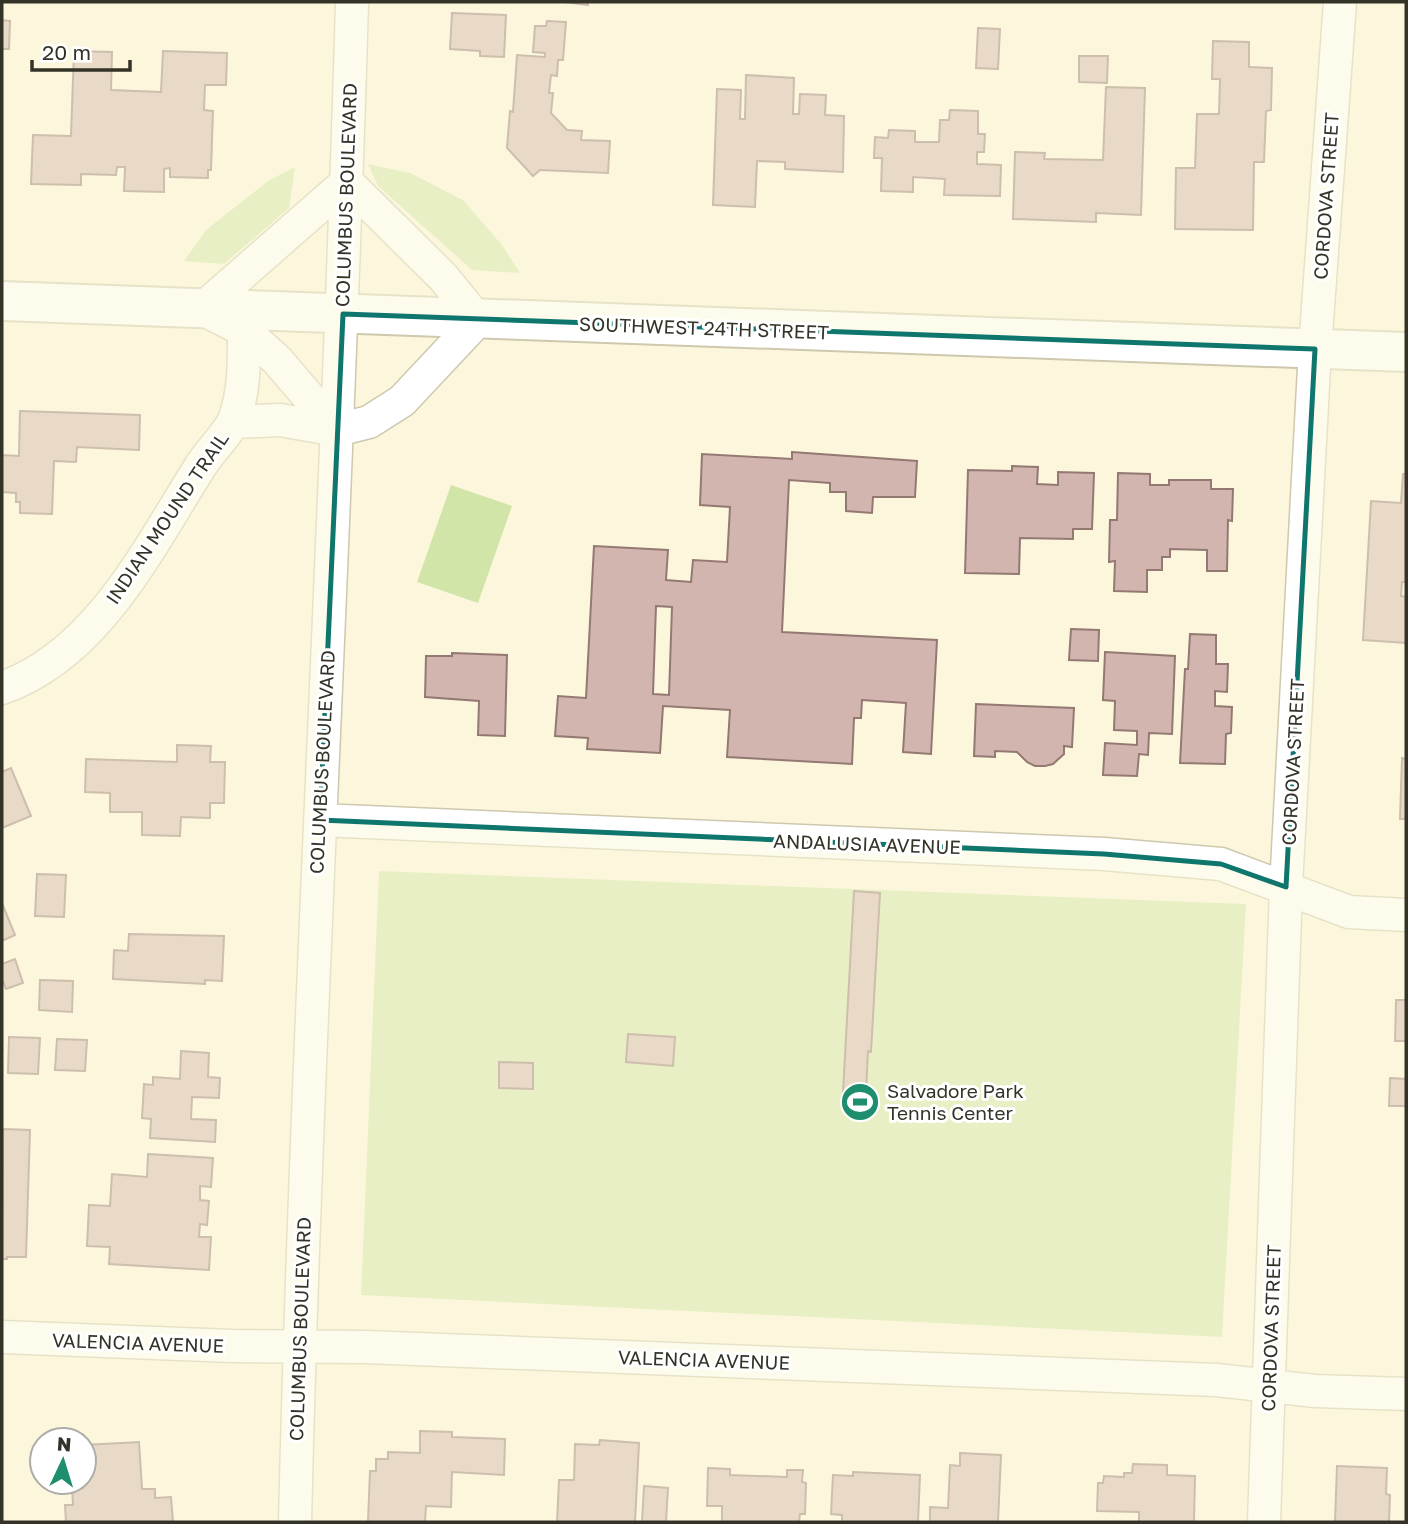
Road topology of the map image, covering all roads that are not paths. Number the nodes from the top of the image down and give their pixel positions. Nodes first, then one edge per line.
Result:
1 (352, 2) edge
2 (1340, 2) edge
3 (347, 182) junction
4 (2, 301) edge
5 (202, 309) junction
6 (343, 314) junction
7 (478, 320) junction
8 (244, 330) junction
9 (1315, 349) junction
10 (1406, 352) edge
11 (234, 422) junction
12 (337, 430) junction
13 (2, 688) edge
14 (320, 820) junction
15 (1286, 887) junction
16 (1406, 915) edge
17 (2, 1337) edge
18 (299, 1346) junction
19 (1269, 1386) junction
20 (1406, 1394) edge
21 (295, 1522) edge
22 (1264, 1522) edge

1 - 3 street, COLUMBUS BOULEVARD
2 - 9 street, CORDOVA STREET
3 - 5 street
3 - 6 street, COLUMBUS BOULEVARD
3 - 7 street
4 - 5 street, SOUTHWEST 24TH STREET
5 - 6 street, SOUTHWEST 24TH STREET
5 - 8 street
6 - 7 street, SOUTHWEST 24TH STREET
6 - 12 street, COLUMBUS BOULEVARD
7 - 9 street, SOUTHWEST 24TH STREET
7 - 12 street
8 - 11 street, INDIAN MOUND TRAIL
8 - 12 street
9 - 10 street, SOUTHWEST 24TH STREET
9 - 15 street, CORDOVA STREET
11 - 12 street, INDIAN MOUND TRAIL
11 - 13 street, INDIAN MOUND TRAIL
12 - 14 street, COLUMBUS BOULEVARD
14 - 15 street, ANDALUSIA AVENUE
14 - 18 street, COLUMBUS BOULEVARD
15 - 16 street, ANDALUSIA AVENUE
15 - 19 street, CORDOVA STREET
17 - 18 street, VALENCIA AVENUE
18 - 19 street, VALENCIA AVENUE
18 - 21 street, COLUMBUS BOULEVARD
19 - 20 street, VALENCIA AVENUE
19 - 22 street, CORDOVA STREET

